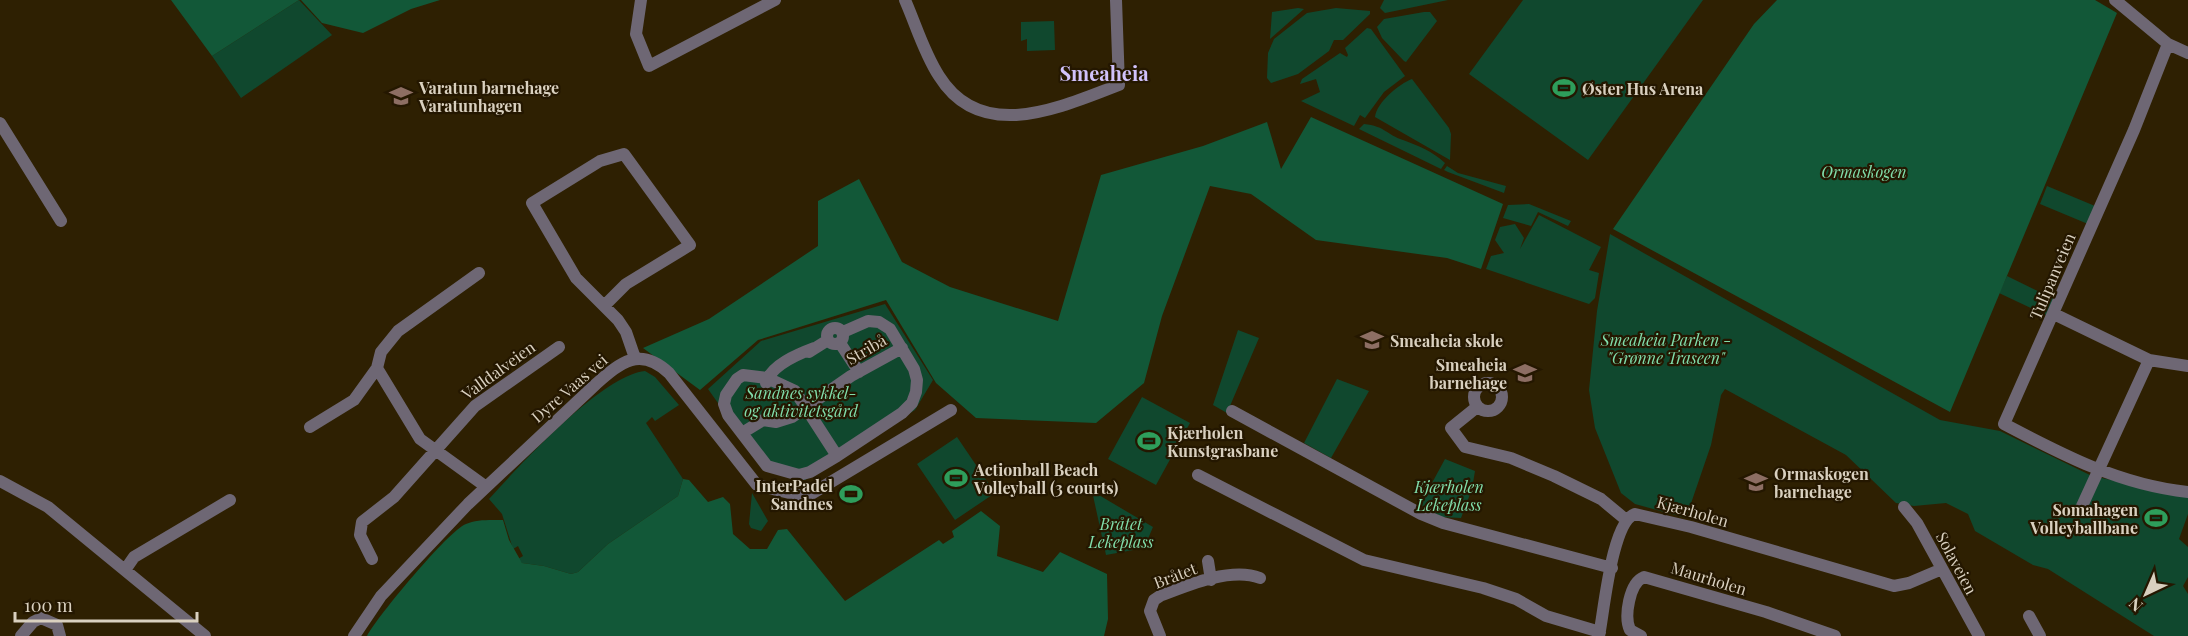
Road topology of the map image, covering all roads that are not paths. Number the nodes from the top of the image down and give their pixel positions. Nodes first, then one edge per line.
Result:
1 (641, 0) edge
2 (775, 0) edge
3 (905, 0) edge
4 (1116, 0) edge
5 (2115, 0) edge
6 (2168, 44) junction
7 (2188, 53) edge
8 (0, 123) edge
9 (61, 221) dead end
10 (480, 273) dead end
11 (605, 305) junction
12 (2054, 314) junction
13 (837, 338) junction
14 (559, 347) dead end
15 (902, 348) junction
16 (635, 358) junction
17 (2149, 360) junction
18 (2188, 366) edge
19 (377, 368) junction
20 (859, 372) junction
21 (767, 381) junction
22 (809, 404) junction
23 (1477, 407) dead end
24 (951, 410) dead end
25 (1232, 411) dead end
26 (310, 427) dead end
27 (742, 434) junction
28 (435, 450) junction
29 (837, 456) junction
30 (2096, 470) junction
31 (1198, 475) dead end
32 (0, 481) edge
33 (485, 486) junction
34 (2188, 492) edge
35 (230, 500) dead end
36 (2082, 506) dead end
37 (1904, 507) dead end
38 (1625, 519) junction
39 (372, 559) dead end
40 (1208, 561) dead end
41 (1612, 568) junction
42 (1942, 569) junction
43 (125, 570) junction
44 (1260, 578) dead end
45 (1211, 580) junction
46 (2030, 616) dead end
47 (1600, 634) edge
48 (21, 636) edge
49 (60, 636) edge
50 (205, 636) edge
51 (354, 636) edge
52 (1160, 636) edge
53 (1641, 636) edge
54 (1834, 636) edge
55 (1979, 636) edge
56 (2040, 636) edge

1 - 2 street
3 - 4 street
5 - 6 street
6 - 7 street
6 - 12 street, Tulipanveien
8 - 9 street
10 - 19 street
11 - 11 street
11 - 16 street
12 - 17 street
12 - 30 street, Tulipanveien
13 - 15 street
13 - 20 street
13 - 21 street
14 - 28 street, Valldalveien
15 - 20 street, Stribå
15 - 29 street
16 - 24 street
16 - 33 street, Dyre Vaas vei
17 - 18 street
17 - 30 street
19 - 26 street
19 - 28 street
20 - 22 street, Stribå
21 - 22 street
21 - 27 street
22 - 27 street, Stribå
22 - 29 street
23 - 38 street
25 - 41 street
27 - 29 street
28 - 33 street
28 - 39 street, Valldalveien
30 - 34 street
30 - 36 street
31 - 47 street
32 - 43 street
33 - 51 street, Dyre Vaas vei
35 - 43 street
37 - 42 street, Solaveien
38 - 41 street
38 - 42 street, Kjærholen
40 - 45 street, Bråtet
41 - 47 street
42 - 55 street, Solaveien
43 - 50 street
44 - 45 street, Bråtet
45 - 52 street, Bråtet
46 - 56 street
48 - 49 street
53 - 54 street, Maurholen

